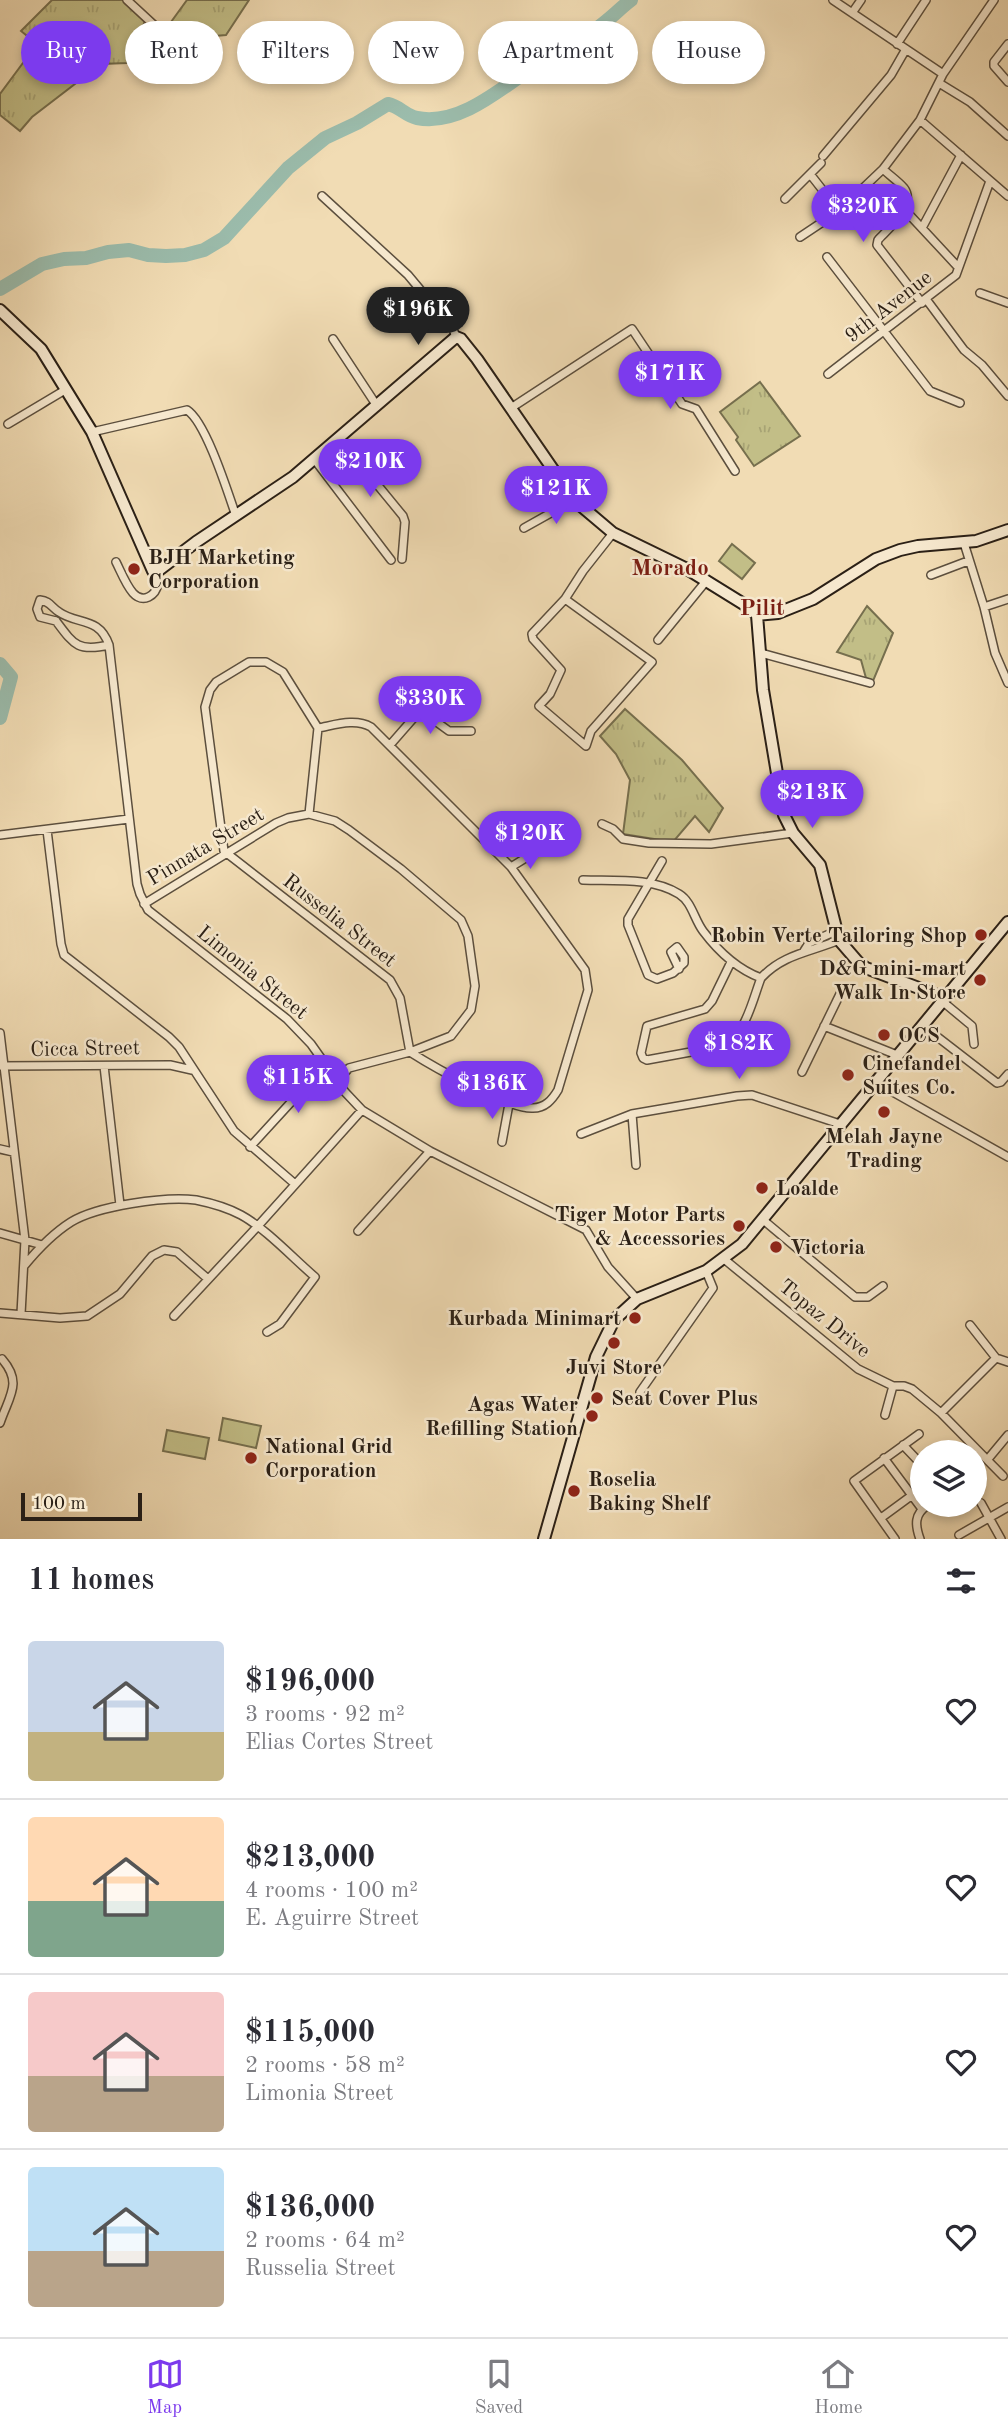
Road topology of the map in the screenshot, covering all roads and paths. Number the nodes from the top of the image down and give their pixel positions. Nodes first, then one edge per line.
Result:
1 (127, 0) edge
2 (833, 0) edge
3 (861, 0) edge
4 (926, 0) edge
5 (994, 0) edge
6 (852, 13) junction
7 (150, 21) edge
8 (897, 44) junction
9 (1008, 44) edge
10 (906, 49) junction
11 (941, 78) junction
12 (1008, 82) edge
13 (920, 120) junction
14 (1008, 136) edge
15 (961, 155) junction
16 (883, 169) junction
17 (810, 174) junction
18 (990, 181) junction
19 (323, 196) dead end
20 (1008, 197) edge
21 (785, 199) dead end
22 (904, 209) junction
23 (839, 211) junction
24 (922, 228) junction
25 (800, 237) dead end
26 (827, 257) dead end
27 (958, 267) junction
28 (980, 293) dead end
29 (924, 301) junction
30 (1008, 303) edge
31 (1, 311) edge
32 (884, 332) junction
33 (456, 337) junction
34 (333, 339) dead end
35 (828, 374) dead end
36 (65, 390) junction
37 (1008, 396) edge
38 (960, 403) dead end
39 (378, 407) junction
40 (511, 408) junction
41 (8, 424) dead end
42 (92, 432) junction
43 (339, 438) junction
44 (314, 459) junction
45 (735, 471) dead end
46 (574, 500) junction
47 (236, 516) junction
48 (524, 528) dead end
49 (1008, 530) edge
50 (613, 533) junction
51 (964, 543) junction
52 (402, 559) dead end
53 (391, 560) dead end
54 (968, 561) junction
55 (116, 562) dead end
56 (156, 571) junction
57 (931, 575) dead end
58 (707, 580) junction
59 (565, 599) junction
60 (1008, 599) edge
61 (984, 607) junction
62 (757, 615) junction
63 (658, 640) dead end
64 (109, 645) junction
65 (761, 653) junction
66 (870, 683) dead end
67 (1008, 684) edge
68 (318, 728) junction
69 (471, 731) dead end
70 (390, 745) junction
71 (309, 814) junction
72 (129, 819) junction
73 (602, 824) dead end
74 (47, 830) junction
75 (793, 833) junction
76 (0, 835) edge
77 (538, 841) dead end
78 (227, 854) junction
79 (662, 861) dead end
80 (511, 867) junction
81 (583, 880) dead end
82 (650, 883) junction
83 (144, 904) junction
84 (1008, 922) edge
85 (837, 936) junction
86 (731, 962) junction
87 (679, 969) dead end
88 (761, 978) junction
89 (840, 994) dead end
90 (943, 1000) junction
91 (922, 1025) junction
92 (824, 1026) junction
93 (0, 1033) edge
94 (974, 1044) dead end
95 (178, 1047) junction
96 (410, 1052) junction
97 (897, 1055) junction
98 (326, 1064) junction
99 (170, 1065) junction
100 (2, 1066) edge
101 (104, 1066) junction
102 (192, 1070) junction
103 (802, 1072) dead end
104 (1008, 1074) edge
105 (338, 1080) junction
106 (875, 1082) junction
107 (509, 1104) junction
108 (362, 1110) junction
109 (632, 1114) junction
110 (840, 1124) junction
111 (581, 1134) dead end
112 (502, 1142) dead end
113 (250, 1147) junction
114 (0, 1149) edge
115 (430, 1151) junction
116 (13, 1152) junction
117 (1008, 1157) edge
118 (636, 1165) dead end
119 (295, 1184) junction
120 (120, 1205) junction
121 (762, 1219) junction
122 (257, 1227) junction
123 (358, 1231) dead end
124 (0, 1233) edge
125 (25, 1240) junction
126 (42, 1245) junction
127 (724, 1259) junction
128 (24, 1266) junction
129 (706, 1270) junction
130 (208, 1279) junction
131 (883, 1286) dead end
132 (637, 1299) junction
133 (0, 1313) edge
134 (20, 1314) junction
135 (174, 1315) dead end
136 (970, 1325) dead end
137 (267, 1332) dead end
138 (996, 1358) junction
139 (2, 1359) dead end
140 (1008, 1362) edge
141 (893, 1386) junction
142 (640, 1392) dead end
143 (941, 1413) junction
144 (885, 1415) dead end
145 (0, 1423) edge
146 (919, 1434) dead end
147 (1008, 1436) edge
148 (903, 1445) junction
149 (910, 1452) edge
150 (884, 1458) junction
151 (988, 1459) junction
152 (1003, 1476) dead end
153 (910, 1495) edge
154 (910, 1497) edge
155 (1008, 1507) edge
156 (987, 1514) edge
157 (917, 1517) edge
158 (881, 1518) junction
159 (989, 1518) junction
160 (959, 1535) dead end
161 (544, 1539) edge
162 (895, 1539) edge
163 (920, 1539) edge
164 (1001, 1539) edge

1 - 7 street
2 - 6 street
3 - 6 street
4 - 8 street
5 - 11 street
6 - 8 street
8 - 10 street
9 - 12 street
10 - 11 street
10 - 17 street
11 - 13 street
11 - 14 street
13 - 15 street
13 - 16 street
15 - 18 street
15 - 24 street
16 - 22 street
16 - 23 street
17 - 21 street
17 - 23 street
18 - 20 street
18 - 27 street, 9th Avenue
19 - 33 street
22 - 24 street
22 - 29 street
23 - 25 street
24 - 27 street
26 - 32 street
27 - 29 street, 9th Avenue
28 - 30 street
29 - 32 street, 9th Avenue
29 - 37 street
31 - 36 street
32 - 35 street, 9th Avenue
32 - 38 street
33 - 39 street
33 - 40 street
34 - 39 street
36 - 41 street
36 - 42 street
39 - 43 street
40 - 45 street
40 - 46 street
42 - 47 street
42 - 56 street
43 - 44 street
43 - 52 street
44 - 47 street
44 - 53 street
46 - 48 street
46 - 50 street
47 - 56 street
49 - 51 street
50 - 58 street
50 - 59 street
51 - 54 street
51 - 62 street
54 - 57 street
54 - 61 street
55 - 56 street
58 - 62 street
58 - 63 street
59 - 59 street
60 - 61 street
61 - 67 street
62 - 65 street
64 - 64 street
64 - 72 street
65 - 66 street
65 - 75 street
68 - 70 street
68 - 71 street
68 - 78 street
69 - 70 street
70 - 80 street
71 - 78 street, Pinnata Street
71 - 96 street
72 - 74 street
72 - 83 street
73 - 75 street
74 - 76 street
74 - 95 street
75 - 85 street
77 - 80 street
78 - 83 street, Pinnata Street
78 - 96 street, Russelia Street
79 - 82 street
80 - 107 street
81 - 82 street
82 - 86 street
82 - 87 street
83 - 98 street, Limonia Street
84 - 90 street
85 - 88 street
85 - 90 street
86 - 88 street
86 - 88 street
89 - 92 street
90 - 91 street
90 - 94 street
91 - 97 street
91 - 104 street
92 - 97 street
92 - 103 street
93 - 100 street
95 - 99 street, Cicca Street
95 - 102 street
96 - 105 street
96 - 107 street
97 - 106 street
98 - 105 street, Limonia Street
98 - 113 street
99 - 101 street, Cicca Street
99 - 102 street, Cicca Street
100 - 101 street, Cicca Street
100 - 116 street
101 - 120 street
102 - 113 street
105 - 108 street, Limonia Street
106 - 110 street
106 - 117 street
107 - 112 street
108 - 115 street, Limonia Street
108 - 119 street
109 - 110 street
109 - 111 street
109 - 118 street
110 - 121 street
113 - 119 street
114 - 116 street
115 - 123 street
115 - 132 street, Limonia Street
116 - 125 street
119 - 122 street
120 - 122 street
120 - 126 street
121 - 127 street
121 - 131 street
122 - 130 street
122 - 137 street
124 - 125 street
125 - 126 street
125 - 128 street
126 - 128 street
127 - 129 street
127 - 141 street, Topaz Drive
128 - 134 street
129 - 132 street
129 - 142 street
130 - 134 street
130 - 135 street
132 - 161 street
133 - 134 street
136 - 138 street
138 - 140 street
138 - 143 street
139 - 145 street
141 - 143 street, Topaz Drive
141 - 144 street
143 - 151 street, Topaz Drive
146 - 148 street
147 - 151 street
148 - 149 street
148 - 150 street
150 - 153 street
150 - 158 street
151 - 152 street, Topaz Drive
154 - 158 street
155 - 159 street
156 - 159 street
157 - 163 street
158 - 162 street
159 - 160 street
159 - 164 street

